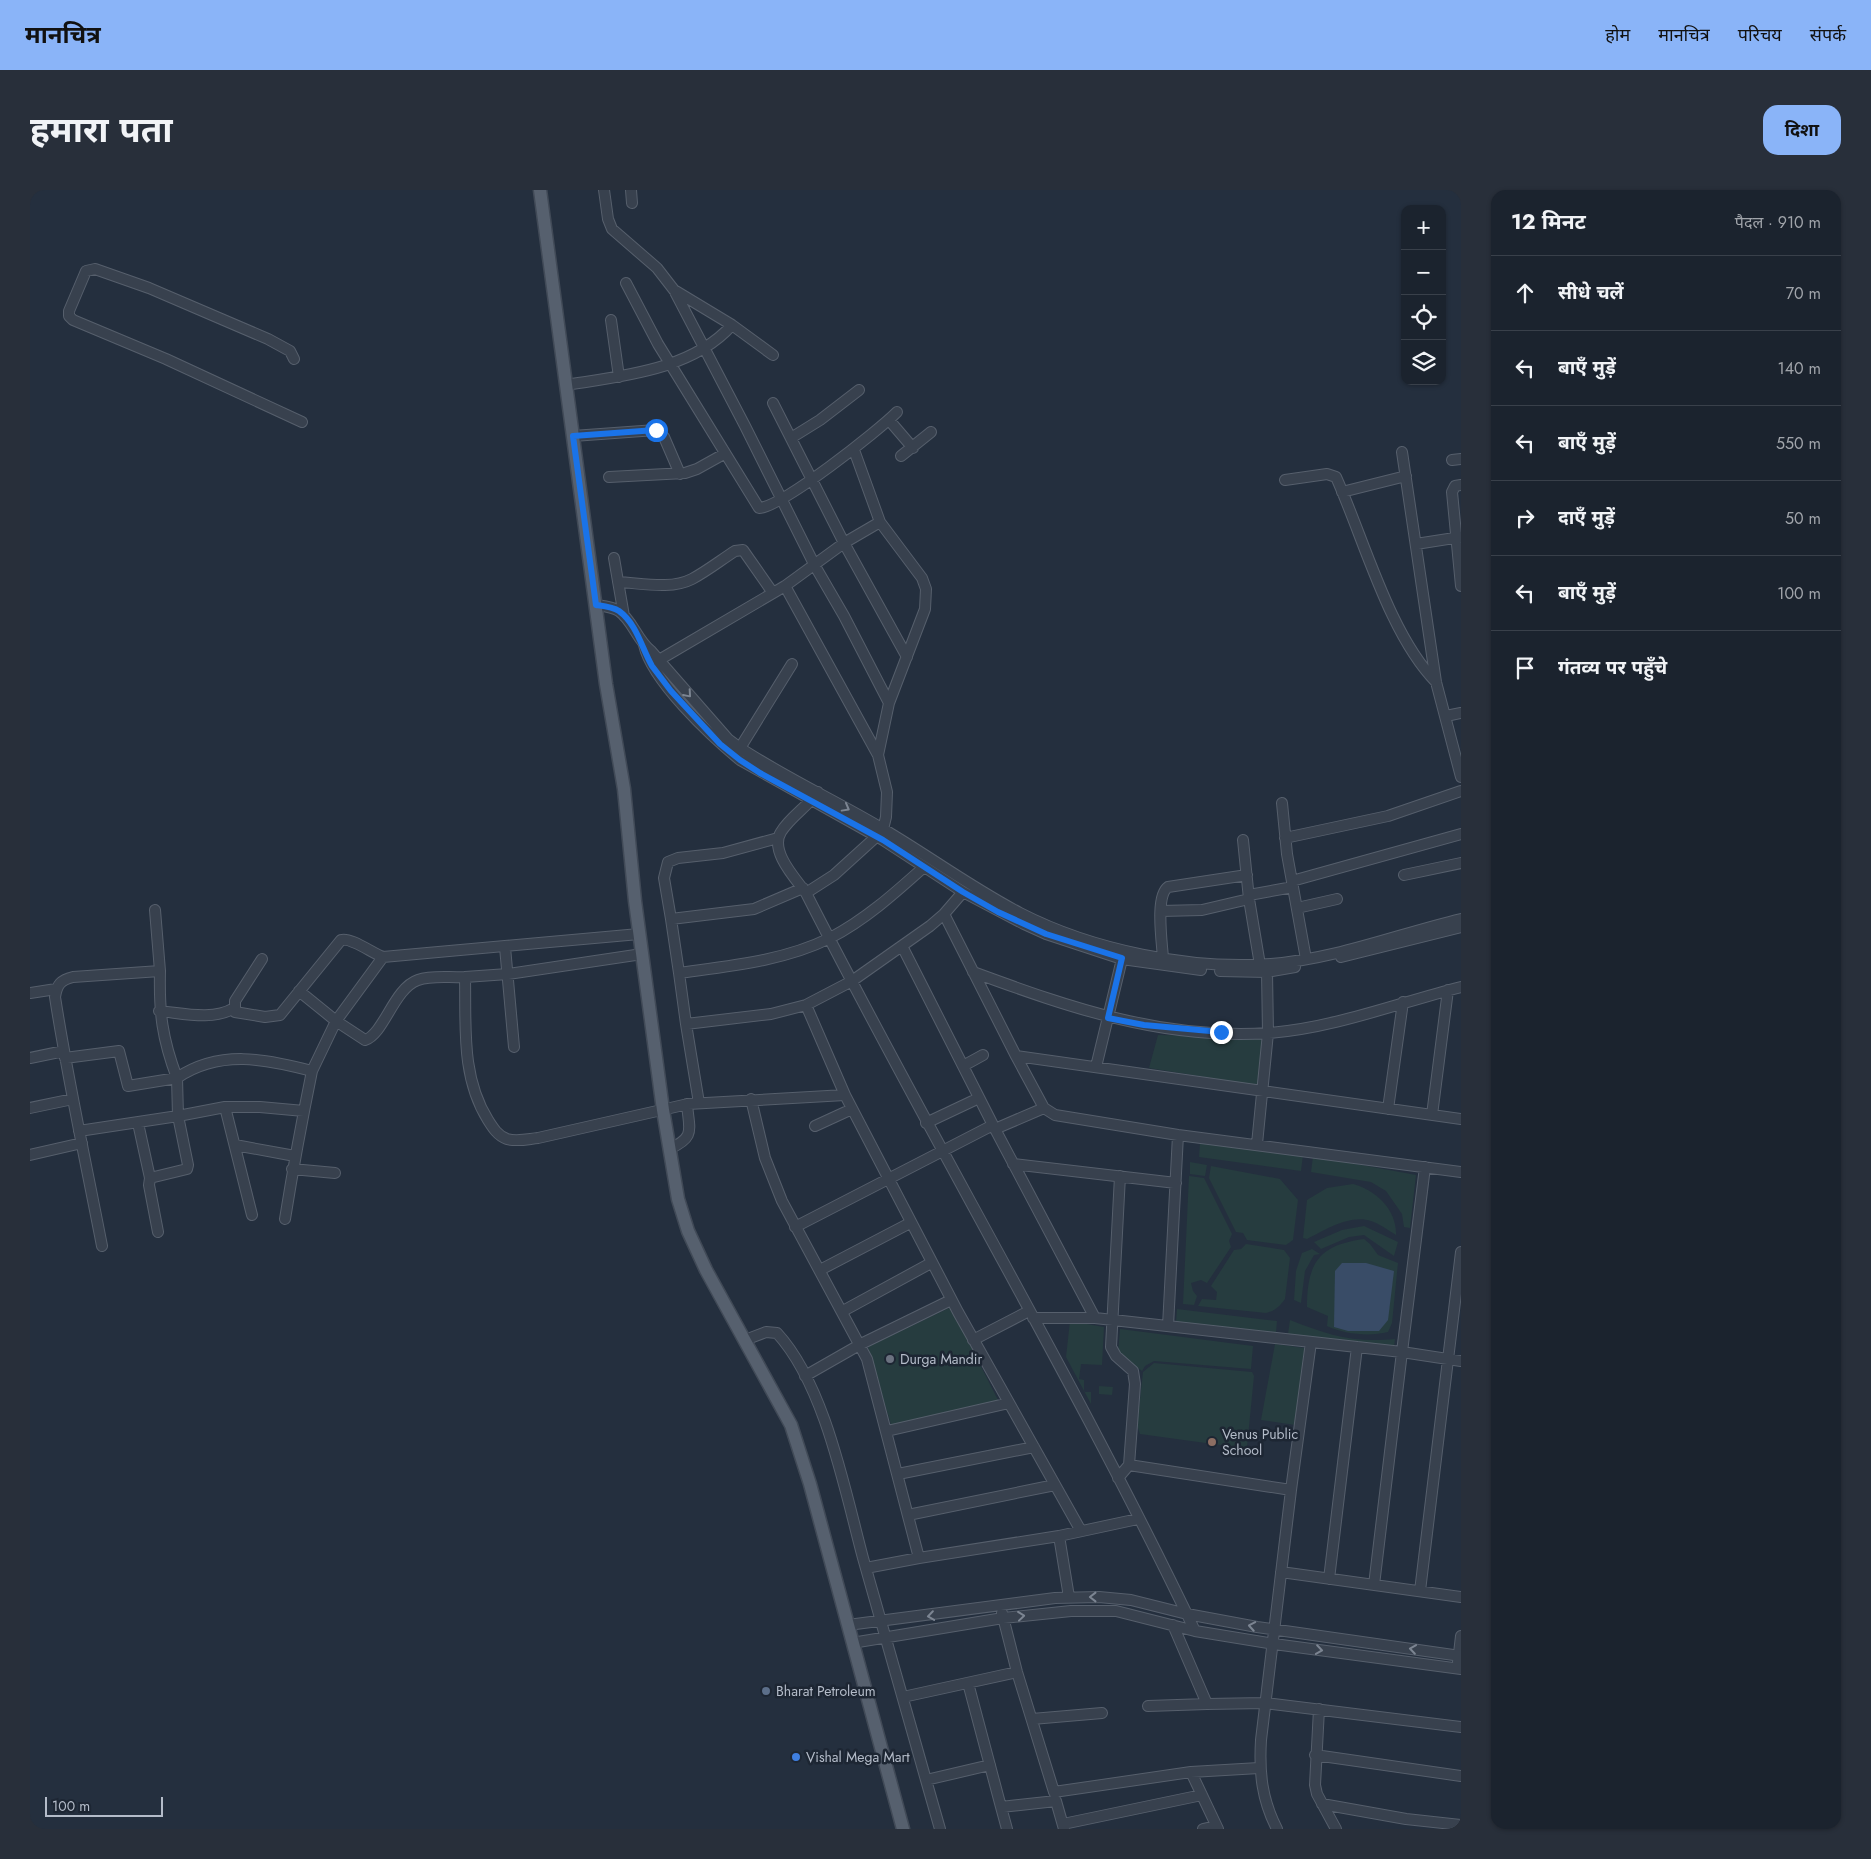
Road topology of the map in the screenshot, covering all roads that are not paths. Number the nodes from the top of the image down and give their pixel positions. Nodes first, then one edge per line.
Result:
1 (540, 190) edge
2 (604, 190) edge
3 (631, 190) edge
4 (632, 203) dead end
5 (626, 283) dead end
6 (674, 290) junction
7 (611, 320) dead end
8 (732, 325) junction
9 (704, 347) junction
10 (774, 355) dead end
11 (294, 359) dead end
12 (670, 364) junction
13 (619, 377) junction
14 (566, 385) junction
15 (859, 390) dead end
16 (774, 403) dead end
17 (897, 412) dead end
18 (889, 420) junction
19 (302, 422) dead end
20 (932, 432) dead end
21 (573, 436) junction
22 (790, 438) junction
23 (913, 448) junction
24 (854, 450) junction
25 (1402, 452) dead end
26 (724, 454) junction
27 (901, 456) dead end
28 (680, 474) junction
29 (1406, 476) junction
30 (609, 477) dead end
31 (811, 478) junction
32 (1286, 480) dead end
33 (1461, 485) edge
34 (1342, 492) junction
35 (782, 498) junction
36 (880, 522) junction
37 (1459, 537) edge
38 (844, 543) junction
39 (1416, 544) junction
40 (614, 558) dead end
41 (815, 566) junction
42 (618, 582) junction
43 (785, 586) junction
44 (1461, 586) edge
45 (773, 593) junction
46 (596, 605) junction
47 (624, 616) junction
48 (644, 645) junction
49 (907, 658) junction
50 (659, 660) junction
51 (792, 664) dead end
52 (1436, 682) junction
53 (889, 704) junction
54 (1461, 713) edge
55 (1446, 716) junction
56 (740, 748) junction
57 (1458, 752) edge
58 (878, 755) junction
59 (1461, 777) edge
60 (818, 792) junction
61 (1461, 792) edge
62 (811, 802) junction
63 (1282, 803) dead end
64 (880, 832) junction
65 (1461, 834) edge
66 (778, 838) junction
67 (1285, 838) junction
68 (1243, 840) dead end
69 (1461, 863) edge
70 (924, 867) junction
71 (1246, 874) junction
72 (1404, 875) dead end
73 (1292, 884) junction
74 (805, 891) junction
75 (963, 892) junction
76 (1249, 897) junction
77 (1337, 899) dead end
78 (1297, 908) junction
79 (155, 910) dead end
80 (1161, 911) junction
81 (944, 914) junction
82 (671, 919) junction
83 (1461, 919) edge
84 (1461, 927) edge
85 (639, 934) junction
86 (829, 938) junction
87 (902, 946) junction
88 (505, 947) junction
89 (642, 954) junction
90 (383, 958) junction
91 (1122, 958) junction
92 (1164, 958) junction
93 (262, 959) dead end
94 (1306, 959) junction
95 (1264, 968) junction
96 (160, 971) junction
97 (973, 972) junction
98 (679, 973) junction
99 (508, 974) junction
100 (465, 977) junction
101 (852, 982) junction
102 (1461, 987) edge
103 (56, 989) junction
104 (1448, 990) junction
105 (300, 991) junction
106 (30, 993) edge
107 (1403, 1002) junction
108 (806, 1005) junction
109 (234, 1008) junction
110 (159, 1011) junction
111 (1108, 1018) junction
112 (336, 1021) junction
113 (686, 1024) junction
114 (1268, 1033) junction
115 (514, 1046) dead end
116 (65, 1054) junction
117 (983, 1055) dead end
118 (1016, 1056) junction
119 (30, 1058) edge
120 (963, 1066) junction
121 (1096, 1067) junction
122 (312, 1071) junction
123 (177, 1078) junction
124 (1263, 1091) junction
125 (845, 1095) junction
126 (979, 1098) junction
127 (73, 1099) junction
128 (751, 1099) junction
129 (699, 1103) junction
130 (687, 1104) junction
131 (225, 1107) junction
132 (30, 1108) edge
133 (1044, 1108) junction
134 (852, 1109) junction
135 (1388, 1109) junction
136 (663, 1110) junction
137 (304, 1111) junction
138 (1432, 1115) junction
139 (178, 1116) junction
140 (1461, 1119) edge
141 (138, 1122) junction
142 (926, 1122) junction
143 (815, 1126) dead end
144 (994, 1127) junction
145 (79, 1131) junction
146 (1178, 1135) junction
147 (82, 1143) junction
148 (1257, 1144) junction
149 (235, 1145) junction
150 (669, 1149) junction
151 (941, 1151) junction
152 (30, 1155) edge
153 (295, 1156) junction
154 (1014, 1164) junction
155 (1425, 1167) junction
156 (292, 1169) junction
157 (1461, 1172) edge
158 (335, 1173) dead end
159 (1120, 1176) junction
160 (150, 1178) junction
161 (887, 1180) junction
162 (1176, 1183) junction
163 (252, 1215) dead end
164 (285, 1219) dead end
165 (910, 1223) junction
166 (795, 1227) junction
167 (158, 1232) dead end
168 (102, 1246) dead end
169 (1461, 1252) edge
170 (931, 1263) junction
171 (820, 1270) junction
172 (951, 1300) junction
173 (843, 1311) junction
174 (1031, 1315) junction
175 (1095, 1318) junction
176 (1112, 1320) junction
177 (1168, 1326) junction
178 (745, 1340) junction
179 (973, 1340) junction
180 (1311, 1342) junction
181 (861, 1344) junction
182 (1357, 1347) junction
183 (1402, 1352) junction
184 (1450, 1360) junction
185 (1461, 1361) edge
186 (805, 1376) junction
187 (1009, 1403) junction
188 (887, 1432) junction
189 (1034, 1447) junction
190 (1129, 1466) junction
191 (898, 1474) junction
192 (1118, 1478) junction
193 (1055, 1486) junction
194 (1291, 1490) junction
195 (908, 1515) junction
196 (1138, 1520) junction
197 (1081, 1531) junction
198 (1059, 1536) junction
199 (918, 1558) junction
200 (866, 1568) junction
201 (1281, 1572) junction
202 (1329, 1579) junction
203 (1374, 1585) junction
204 (1420, 1591) junction
205 (1461, 1597) edge
206 (1069, 1598) junction
207 (1001, 1606) junction
208 (1188, 1614) junction
209 (1003, 1618) junction
210 (881, 1622) junction
211 (848, 1625) junction
212 (1173, 1625) junction
213 (1275, 1630) junction
214 (1196, 1631) junction
215 (1461, 1636) edge
216 (886, 1637) junction
217 (852, 1643) junction
218 (1274, 1644) junction
219 (1460, 1656) edge
220 (1459, 1669) edge
221 (1017, 1672) junction
222 (968, 1683) junction
223 (903, 1697) junction
224 (1265, 1703) junction
225 (1207, 1704) junction
226 (1148, 1706) dead end
227 (1319, 1709) junction
228 (1102, 1713) dead end
229 (1032, 1719) junction
230 (1461, 1727) edge
231 (1315, 1755) junction
232 (990, 1765) junction
233 (1259, 1768) junction
234 (1192, 1772) junction
235 (1461, 1776) edge
236 (926, 1780) junction
237 (1202, 1795) junction
238 (1055, 1797) junction
239 (1322, 1804) junction
240 (1000, 1807) junction
241 (1064, 1826) edge
242 (1461, 1826) edge
243 (1217, 1827) edge
244 (903, 1829) edge
245 (940, 1829) edge
246 (1007, 1829) edge
247 (1203, 1829) edge
248 (1277, 1829) edge
249 (1336, 1829) edge

1 - 14 main road
2 - 6 street
3 - 4 street
5 - 12 street
6 - 8 street
6 - 9 street
7 - 13 street
8 - 9 street
8 - 10 street
9 - 12 street
9 - 35 street
11 - 19 street
12 - 13 street
12 - 26 street
13 - 14 street
14 - 21 main road
15 - 22 street
16 - 22 street
17 - 18 street
18 - 23 street
18 - 24 street
20 - 23 street
21 - 28 street
21 - 46 main road
22 - 31 street
23 - 27 street
24 - 31 street
24 - 36 street
25 - 29 street
26 - 28 street
26 - 35 street
28 - 30 street
29 - 34 street
29 - 39 street
31 - 35 street
31 - 38 street
32 - 34 street
33 - 37 street
34 - 52 street
35 - 41 street
36 - 38 street
36 - 49 street
37 - 39 street
37 - 44 street
38 - 41 street
38 - 49 street
39 - 52 street
40 - 42 street
41 - 43 street
41 - 53 street
42 - 45 street
42 - 47 street
43 - 45 street
43 - 58 street
45 - 50 street
46 - 47 street
46 - 85 main road
47 - 48 street
48 - 50 street
48 - 62 street
49 - 53 street
50 -> 56 street
51 - 56 street
52 - 55 street
53 - 58 street
54 - 55 street
55 - 57 street
56 - 60 street
57 - 59 street
58 - 64 street
60 - 62 street
60 -> 64 street
61 - 67 street
62 - 64 street
62 - 66 street
63 - 67 street
64 - 70 street
64 - 74 street
64 - 92 street
65 - 73 street
66 - 74 street
66 - 82 street
67 - 73 street
68 - 71 street
69 - 72 street
70 - 75 street
70 - 86 street
71 - 76 street
71 - 80 street
73 - 76 street
73 - 78 street
74 - 82 street
74 - 86 street
75 - 81 street
75 - 91 street
76 - 80 street
76 - 95 street
77 - 78 street
78 - 94 street
79 - 96 street
80 - 92 street
81 - 87 street
81 - 97 street
82 - 98 street
83 - 94 street
84 - 95 street
85 - 88 street
85 - 89 main road
86 - 98 street
86 - 101 street
87 - 101 street
87 - 120 street
88 - 90 street
88 - 99 street
89 - 99 street
89 - 136 main road
90 - 105 street
90 - 112 street
91 - 95 street
91 - 111 street
92 - 95 street
93 - 109 street
94 - 95 street
95 - 114 street
96 - 103 street
96 - 110 street
97 - 111 street
97 - 118 street
98 - 113 street
99 - 100 street
99 - 115 street
100 - 112 street
100 - 136 street
101 - 108 street
101 - 142 street
102 - 104 street
103 - 106 street
103 - 116 street
104 - 107 street
104 - 138 street
105 - 109 street
105 - 112 street
107 - 114 street
107 - 135 street
108 - 113 street
108 - 125 street
109 - 110 street
110 - 123 street
111 - 114 street
111 - 121 street
112 - 122 street
113 - 129 street
114 - 124 street
116 - 119 street
116 - 123 street
116 - 127 street
117 - 120 street
118 - 121 street
118 - 133 street
120 - 126 street
121 - 124 street
122 - 123 street
122 - 137 street
123 - 139 street
124 - 135 street
124 - 148 street
125 - 128 street
125 - 134 street
126 - 142 street
126 - 144 street
127 - 132 street
127 - 145 street
128 - 129 street
128 - 166 street
129 - 130 street
130 - 136 street
130 - 150 street
131 - 137 street
131 - 139 street
131 - 149 street
133 - 144 street
133 - 146 street
134 - 143 street
134 - 161 street
135 - 138 street
136 - 150 main road
137 - 153 street
138 - 140 street
139 - 141 street
139 - 160 street
141 - 145 street
141 - 160 street
142 - 151 street
144 - 151 street
144 - 154 street
145 - 147 street
146 - 148 street
146 - 162 street
147 - 152 street
147 - 168 street
148 - 155 street
149 - 153 street
149 - 163 street
150 - 178 main road
151 - 161 street
151 - 174 street
153 - 156 street
154 - 159 street
154 - 175 street
155 - 157 street
155 - 183 street
156 - 158 street
156 - 164 street
159 - 162 street
159 - 176 street
160 - 167 street
161 - 165 street
161 - 166 street
162 - 177 street
165 - 170 street
165 - 171 street
166 - 171 street
169 - 184 street
170 - 172 street
170 - 173 street
171 - 173 street
172 - 179 street
172 - 181 street
173 - 181 street
174 - 175 street
174 - 179 street
174 - 192 street
175 - 176 street
176 - 177 street
176 - 190 street
177 - 180 street
178 - 186 street
178 - 211 main road
179 - 187 street
180 - 182 street
180 - 194 street
181 - 186 street
181 - 188 street
182 - 183 street
182 - 202 street
183 - 184 street
183 - 203 street
184 - 185 street
184 - 204 street
186 - 200 street
187 - 188 street
187 - 189 street
188 - 191 street
189 - 191 street
189 - 193 street
190 - 192 street
190 - 194 street
191 - 195 street
192 - 196 street
193 - 195 street
193 - 197 street
194 - 201 street
195 - 199 street
196 - 197 street
196 - 208 street
197 - 198 street
198 - 199 street
198 - 206 street
199 - 200 street
200 - 210 street
201 - 202 street
201 - 213 street
202 - 203 street
203 - 204 street
204 - 205 street
206 - 207 street
208 -> 206 street
207 - 209 street
207 -> 210 street
213 -> 208 street
208 - 214 street
209 -> 212 street
209 - 216 street
209 - 221 street
210 - 211 street
210 - 216 street
211 - 217 main road
212 - 214 street
212 - 225 street
213 - 218 street
219 -> 213 street
214 - 218 street
215 - 219 street
216 - 217 street
216 - 223 street
217 - 244 main road
218 -> 220 street
218 - 224 street
219 - 220 street
221 - 222 street
221 - 229 street
222 - 223 street
222 - 232 street
223 - 236 street
224 - 225 street
224 - 227 street
224 - 233 street
225 - 226 street
227 - 230 street
227 - 231 street
228 - 229 street
229 - 238 street
231 - 235 street
231 - 239 street
232 - 236 street
232 - 240 street
233 - 234 street
233 - 248 street
234 - 237 street
234 - 238 street
236 - 245 street
237 - 241 street
237 - 243 street
238 - 240 street
238 - 241 street
239 - 242 street
239 - 249 street
240 - 246 street
243 - 247 street

